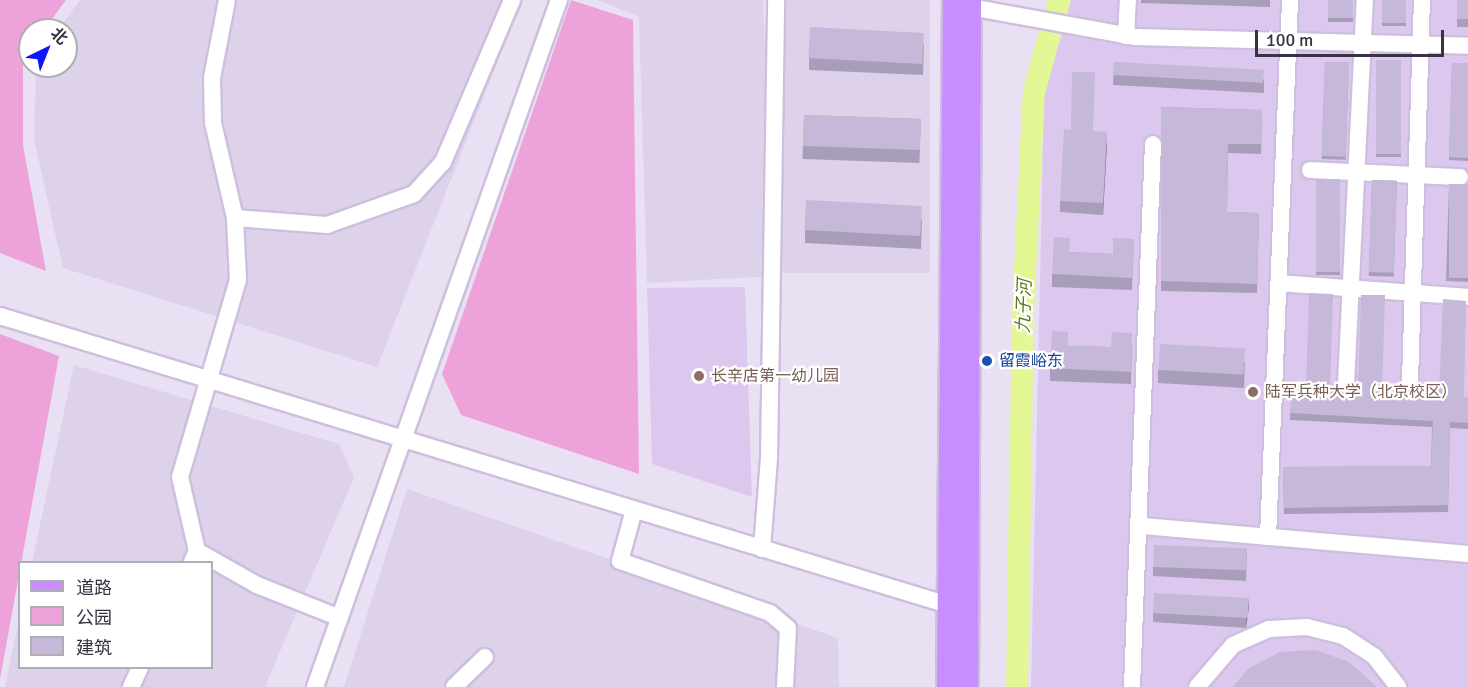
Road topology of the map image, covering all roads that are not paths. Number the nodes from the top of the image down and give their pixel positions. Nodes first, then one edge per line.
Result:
1 (227, 0) edge
2 (512, 0) edge
3 (559, 0) edge
4 (776, 0) edge
5 (1128, 0) edge
6 (1290, 0) edge
7 (1365, 0) edge
8 (1422, 0) edge
9 (965, 2) edge
10 (1126, 36) junction
11 (1290, 41) junction
12 (1363, 44) junction
13 (1421, 45) junction
14 (1468, 46) edge
15 (1153, 144) dead end
16 (1310, 170) dead end
17 (1357, 172) junction
18 (1417, 175) junction
19 (1460, 177) dead end
20 (235, 218) junction
21 (1279, 283) junction
22 (1351, 288) junction
23 (1413, 293) junction
24 (1468, 297) edge
25 (0, 316) edge
26 (208, 380) junction
27 (1410, 381) dead end
28 (1346, 384) dead end
29 (405, 440) junction
30 (634, 510) junction
31 (1142, 526) junction
32 (1268, 537) junction
33 (762, 549) junction
34 (1468, 554) edge
35 (194, 557) edge
36 (213, 565) edge
37 (948, 605) junction
38 (340, 618) junction
39 (485, 657) dead end
40 (140, 669) edge
41 (131, 687) edge
42 (315, 687) edge
43 (454, 687) edge
44 (785, 687) edge
45 (947, 687) edge
46 (967, 687) edge
47 (1132, 687) edge
48 (1197, 687) edge
49 (1398, 687) edge

1 - 20 street
2 - 20 street
3 - 29 street
4 - 33 street
5 - 10 street
6 - 11 street
7 - 12 street
8 - 13 street
9 - 10 street
9 - 37 main road
9 - 46 main road
10 - 11 street
11 - 12 street
11 - 21 street
12 - 13 street
12 - 17 street
13 - 14 street
13 - 18 street
15 - 31 street
16 - 17 street
17 - 18 street
17 - 22 street
18 - 19 street
18 - 23 street
20 - 26 street
21 - 22 street
21 - 32 street
22 - 23 street
22 - 28 street
23 - 24 street
23 - 27 street
25 - 26 street
26 - 29 street
26 - 35 street
29 - 30 street
29 - 38 street
30 - 33 street
30 - 44 street
31 - 32 street
31 - 47 street
32 - 34 street
33 - 37 street
36 - 38 street
37 - 45 main road
38 - 42 street
39 - 43 street
40 - 41 street
48 - 49 street

